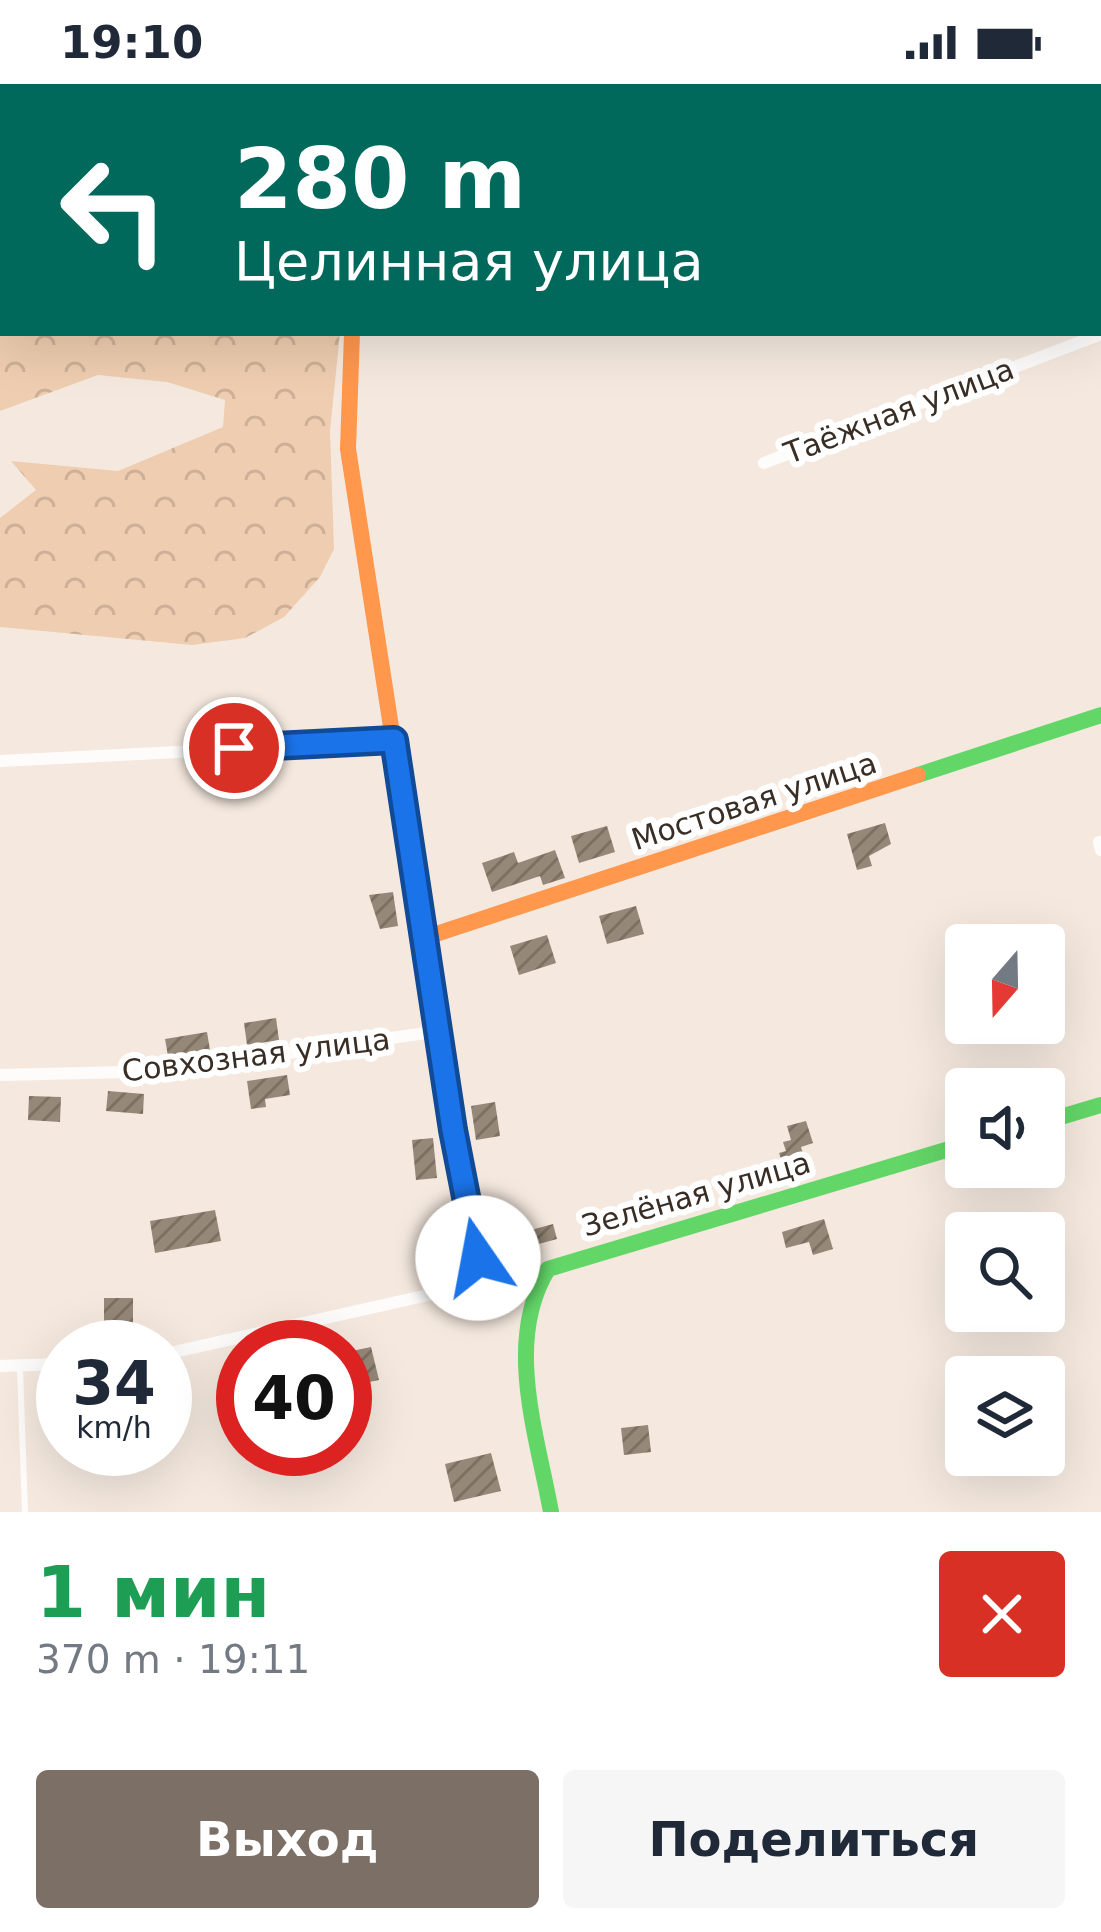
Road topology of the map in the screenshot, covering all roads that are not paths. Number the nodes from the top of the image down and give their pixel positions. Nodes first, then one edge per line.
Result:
1 (352, 336) edge
2 (1096, 336) edge
3 (764, 463) dead end
4 (1101, 716) edge
5 (394, 740) junction
6 (0, 761) edge
7 (424, 938) junction
8 (439, 1030) junction
9 (0, 1075) edge
10 (1101, 1106) edge
11 (1065, 1116) edge
12 (945, 1150) edge
13 (486, 1282) junction
14 (535, 1283) junction
15 (192, 1348) edge
16 (20, 1365) junction
17 (36, 1365) edge
18 (0, 1366) edge
19 (25, 1512) edge
20 (551, 1512) edge

1 - 5 street
2 - 3 street, Таёжная улица
4 - 7 street, Мостовая улица
5 - 6 street
5 - 7 street
7 - 8 street
8 - 9 street, Совхозная улица
8 - 13 street
10 - 11 street
12 - 14 street, Зелёная улица
13 - 14 street
13 - 15 street
14 - 20 street
16 - 17 street
16 - 18 street
16 - 19 lane

